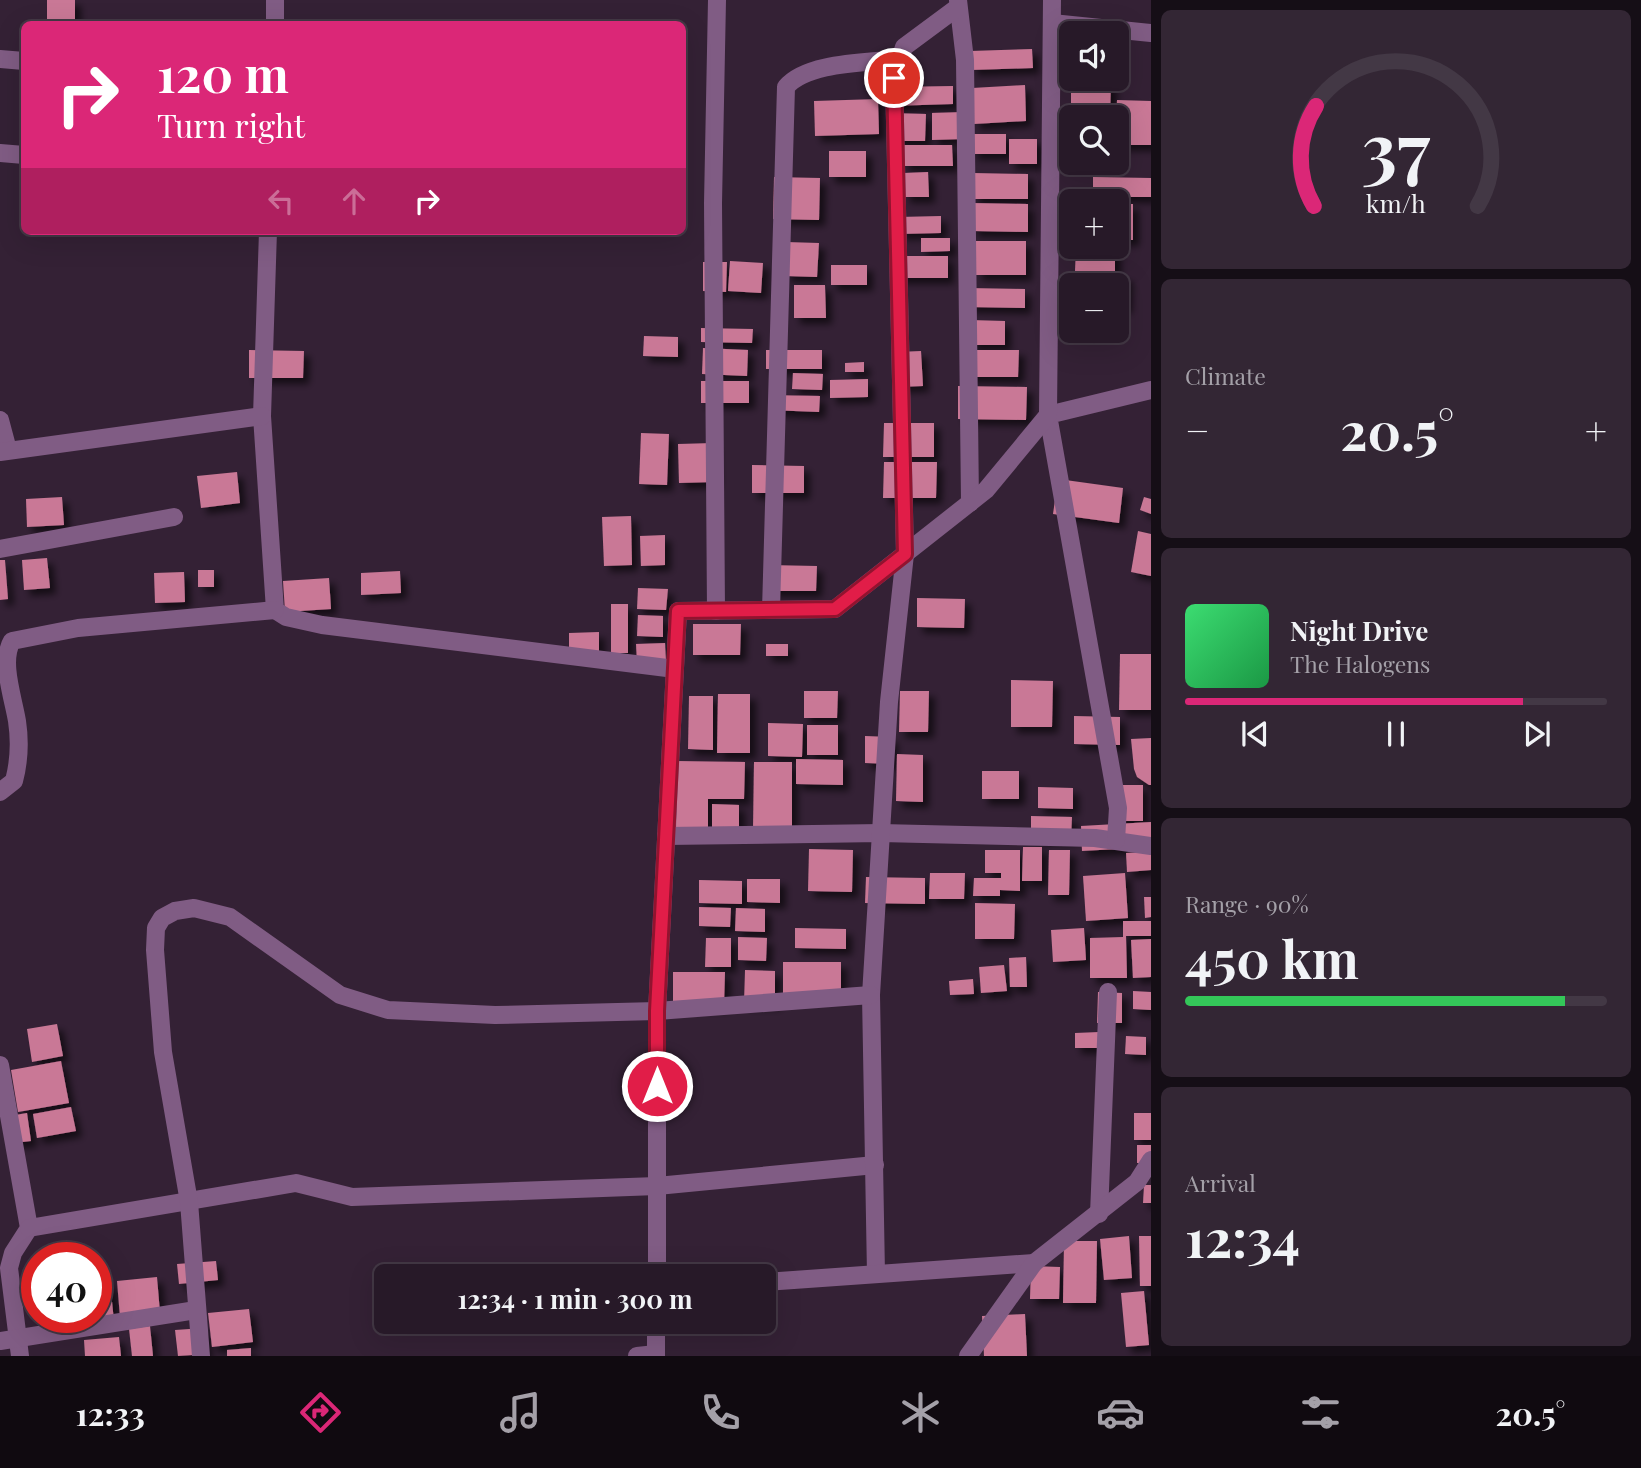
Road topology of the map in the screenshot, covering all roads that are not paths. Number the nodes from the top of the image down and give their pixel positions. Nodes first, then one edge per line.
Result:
1 (275, 0) edge
2 (717, 0) edge
3 (1052, 0) edge
4 (958, 3) edge
5 (275, 21) edge
6 (1052, 23) junction
7 (1151, 33) edge
8 (0, 59) edge
9 (898, 59) junction
10 (21, 61) edge
11 (0, 153) edge
12 (21, 155) edge
13 (268, 235) edge
14 (1151, 390) edge
15 (1048, 415) junction
16 (262, 416) junction
17 (0, 420) edge
18 (4, 451) edge
19 (970, 503) junction
20 (174, 517) dead end
21 (0, 549) edge
22 (905, 554) junction
23 (275, 610) junction
24 (771, 610) junction
25 (716, 611) junction
26 (1, 664) edge
27 (675, 669) junction
28 (0, 792) edge
29 (881, 833) junction
30 (666, 836) junction
31 (1116, 839) junction
32 (1151, 846) edge
33 (1108, 992) dead end
34 (871, 995) junction
35 (657, 1011) junction
36 (0, 1065) edge
37 (1151, 1160) edge
38 (875, 1165) junction
39 (657, 1186) junction
40 (190, 1202) junction
41 (1099, 1214) junction
42 (29, 1228) junction
43 (1034, 1263) junction
44 (657, 1264) edge
45 (876, 1274) junction
46 (776, 1281) edge
47 (197, 1310) junction
48 (656, 1334) edge
49 (12, 1345) edge
50 (656, 1355) edge
51 (201, 1356) edge
52 (637, 1356) edge
53 (968, 1356) edge

1 - 5 street
2 - 25 street
3 - 6 street
4 - 9 street
4 - 19 street
6 - 7 street
6 - 15 street
8 - 10 street
9 - 22 street
9 - 24 street
11 - 12 street
13 - 16 street
14 - 15 street
15 - 19 street
15 - 31 street
16 - 18 street
16 - 23 street
17 - 18 street
19 - 22 street
20 - 21 street
22 - 24 street
22 - 29 street
23 - 26 street
23 - 27 street
24 - 25 street
25 - 27 street
26 - 28 street
27 - 30 street
29 - 30 street
29 - 31 street
29 - 34 street
30 - 35 street
31 - 32 street
33 - 41 street
34 - 35 street
34 - 38 street
35 - 39 street
35 - 40 street
36 - 42 street
37 - 41 street
38 - 39 street
38 - 45 street
39 - 40 street
39 - 44 street
40 - 42 street
40 - 47 street
41 - 43 street
42 - 49 street
43 - 45 street
43 - 53 street
45 - 46 street
47 - 49 street
47 - 51 street
48 - 50 street
50 - 52 street

